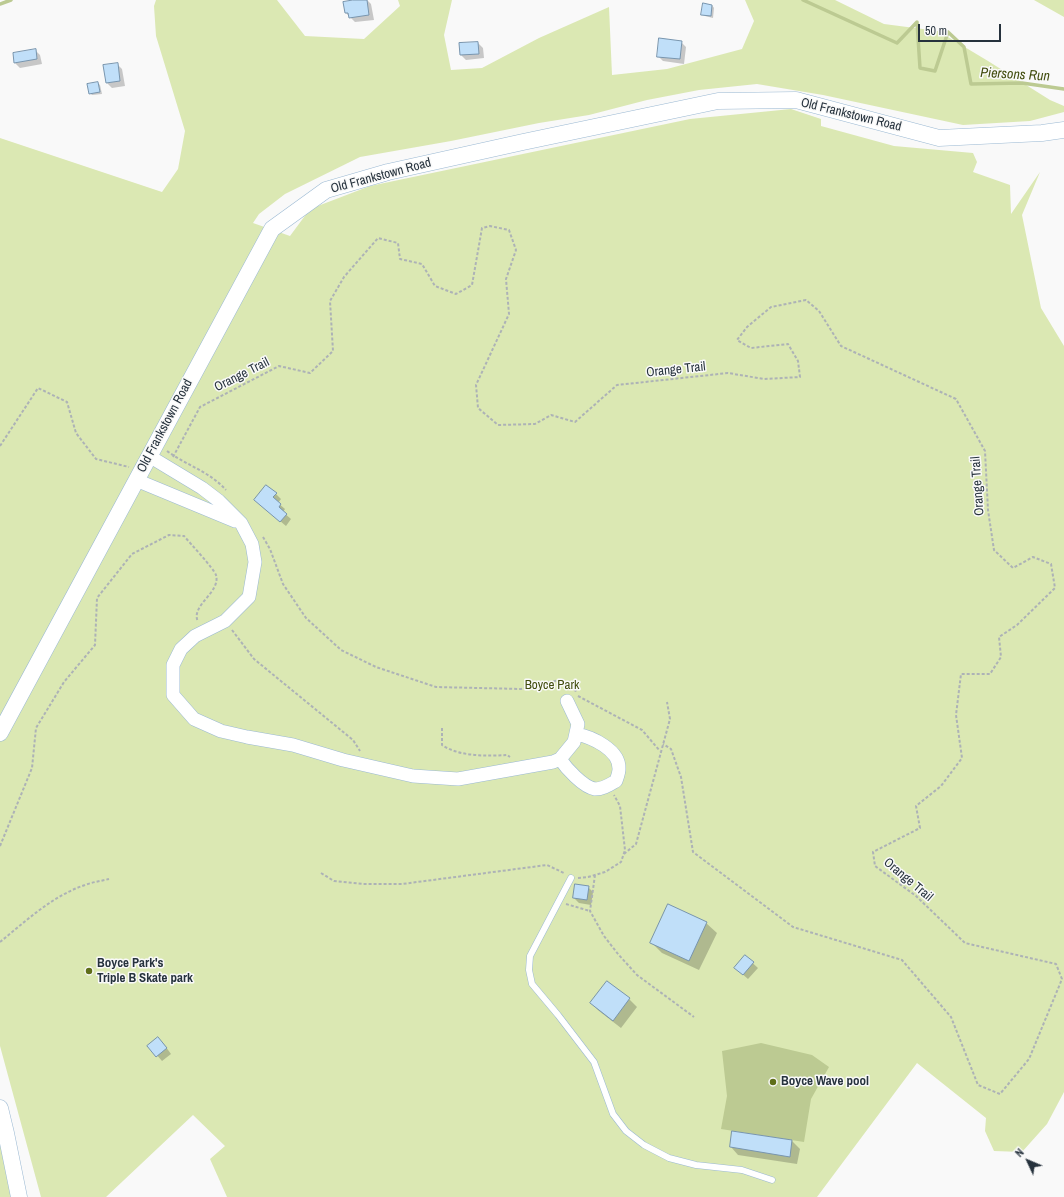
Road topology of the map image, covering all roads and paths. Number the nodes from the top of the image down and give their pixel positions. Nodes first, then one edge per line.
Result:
1 (1064, 130) edge
2 (157, 442) junction
3 (0, 446) edge
4 (170, 461) junction
5 (143, 469) junction
6 (228, 492) dead end
7 (240, 523) junction
8 (262, 536) dead end
9 (225, 621) junction
10 (202, 633) junction
11 (567, 701) dead end
12 (667, 702) dead end
13 (442, 728) dead end
14 (0, 733) edge
15 (576, 734) junction
16 (662, 744) junction
17 (660, 751) junction
18 (560, 759) junction
19 (369, 766) junction
20 (518, 768) junction
21 (610, 784) junction
22 (0, 846) edge
23 (623, 855) junction
24 (321, 873) dead end
25 (596, 875) junction
26 (109, 878) dead end
27 (571, 878) junction
28 (558, 902) junction
29 (590, 911) junction
30 (0, 942) edge
31 (694, 1017) dead end
32 (0, 1108) edge
33 (772, 1180) dead end
34 (19, 1197) edge

1 - 2 street, Old Frankstown Road
2 - 4 path
2 - 5 street, Old Frankstown Road
3 - 5 path
4 - 5 street
4 - 6 path
4 - 7 street
4 - 16 path, Orange Trail
5 - 7 street
5 - 14 street, Old Frankstown Road
7 - 9 street
8 - 17 path
9 - 10 street
9 - 19 path
10 - 19 street
10 - 22 path
11 - 15 street
12 - 16 path
13 - 20 path
15 - 18 street
15 - 21 street
16 - 17 path
17 - 23 path
18 - 20 street
18 - 21 street
19 - 20 street
21 - 23 path
23 - 25 path
24 - 27 path
25 - 27 path
25 - 29 path
26 - 30 path
27 - 28 lane
28 - 29 path
28 - 33 lane
29 - 31 path
32 - 34 street

